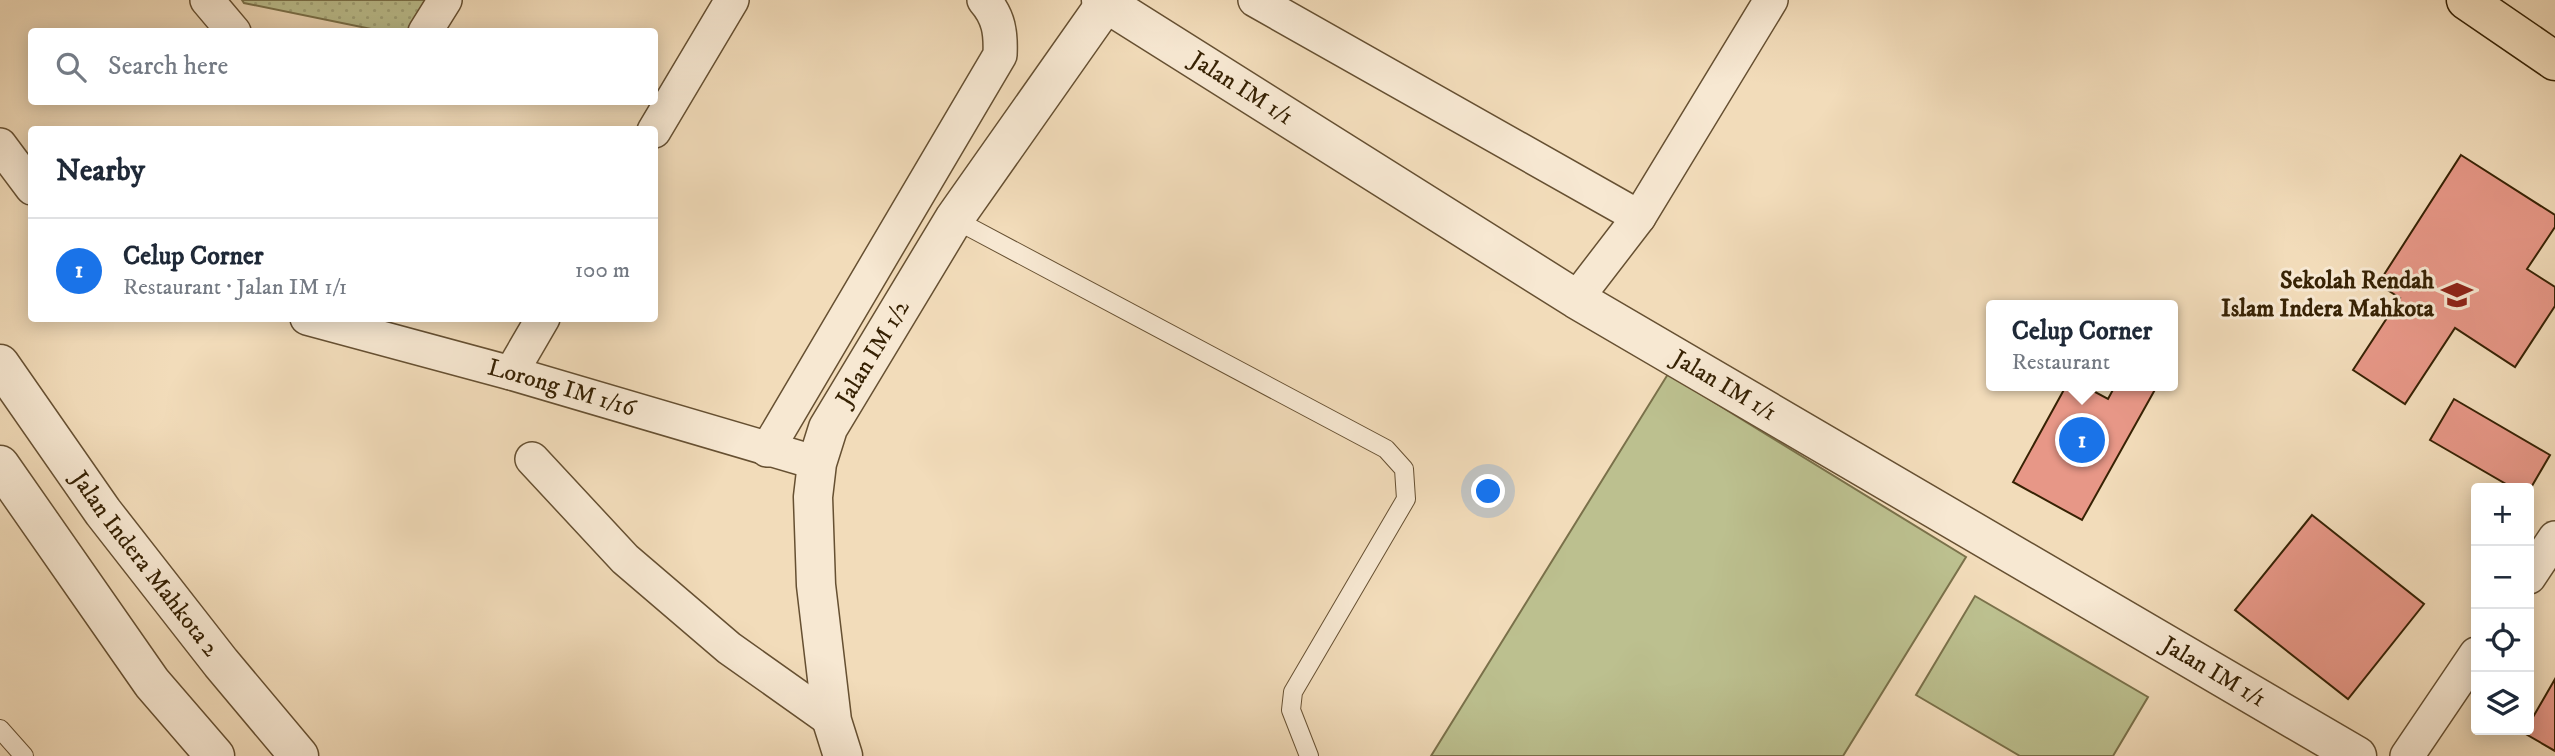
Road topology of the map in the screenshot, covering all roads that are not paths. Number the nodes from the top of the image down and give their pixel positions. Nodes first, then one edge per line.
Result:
1 (207, 0) edge
2 (445, 0) edge
3 (732, 0) edge
4 (984, 0) edge
5 (1255, 0) edge
6 (1771, 0) edge
7 (2466, 0) edge
8 (1104, 2) edge
9 (231, 28) edge
10 (428, 28) edge
11 (2555, 61) edge
12 (657, 126) edge
13 (0, 145) edge
14 (28, 183) edge
15 (1639, 217) junction
16 (954, 219) junction
17 (1576, 299) junction
18 (322, 322) edge
19 (541, 322) edge
20 (0, 364) edge
21 (511, 373) junction
22 (767, 450) junction
23 (532, 459) dead end
24 (817, 463) junction
25 (0, 465) edge
26 (2555, 538) edge
27 (2534, 570) edge
28 (2471, 661) edge
29 (0, 729) edge
30 (837, 738) edge
31 (24, 756) edge
32 (215, 756) edge
33 (299, 756) edge
34 (1309, 756) edge
35 (2357, 756) edge
36 (2407, 756) edge

1 - 9 street
2 - 10 street
3 - 12 street
4 - 22 street
5 - 15 street
6 - 15 street
7 - 11 main road
8 - 16 street, Jalan IM 1/2
8 - 17 street, Jalan IM 1/1
13 - 14 street
15 - 17 street
16 - 24 street, Jalan IM 1/2
16 - 34 lane
17 - 35 street, Jalan IM 1/1
18 - 21 street, Lorong IM 1/16
19 - 21 street
20 - 33 street, Jalan Indera Mahkota 2
21 - 22 street, Lorong IM 1/16
22 - 24 street, Lorong IM 1/16
23 - 30 street
24 - 30 street, Jalan IM 1/2
25 - 32 street
26 - 27 street
28 - 36 street
29 - 31 lane

